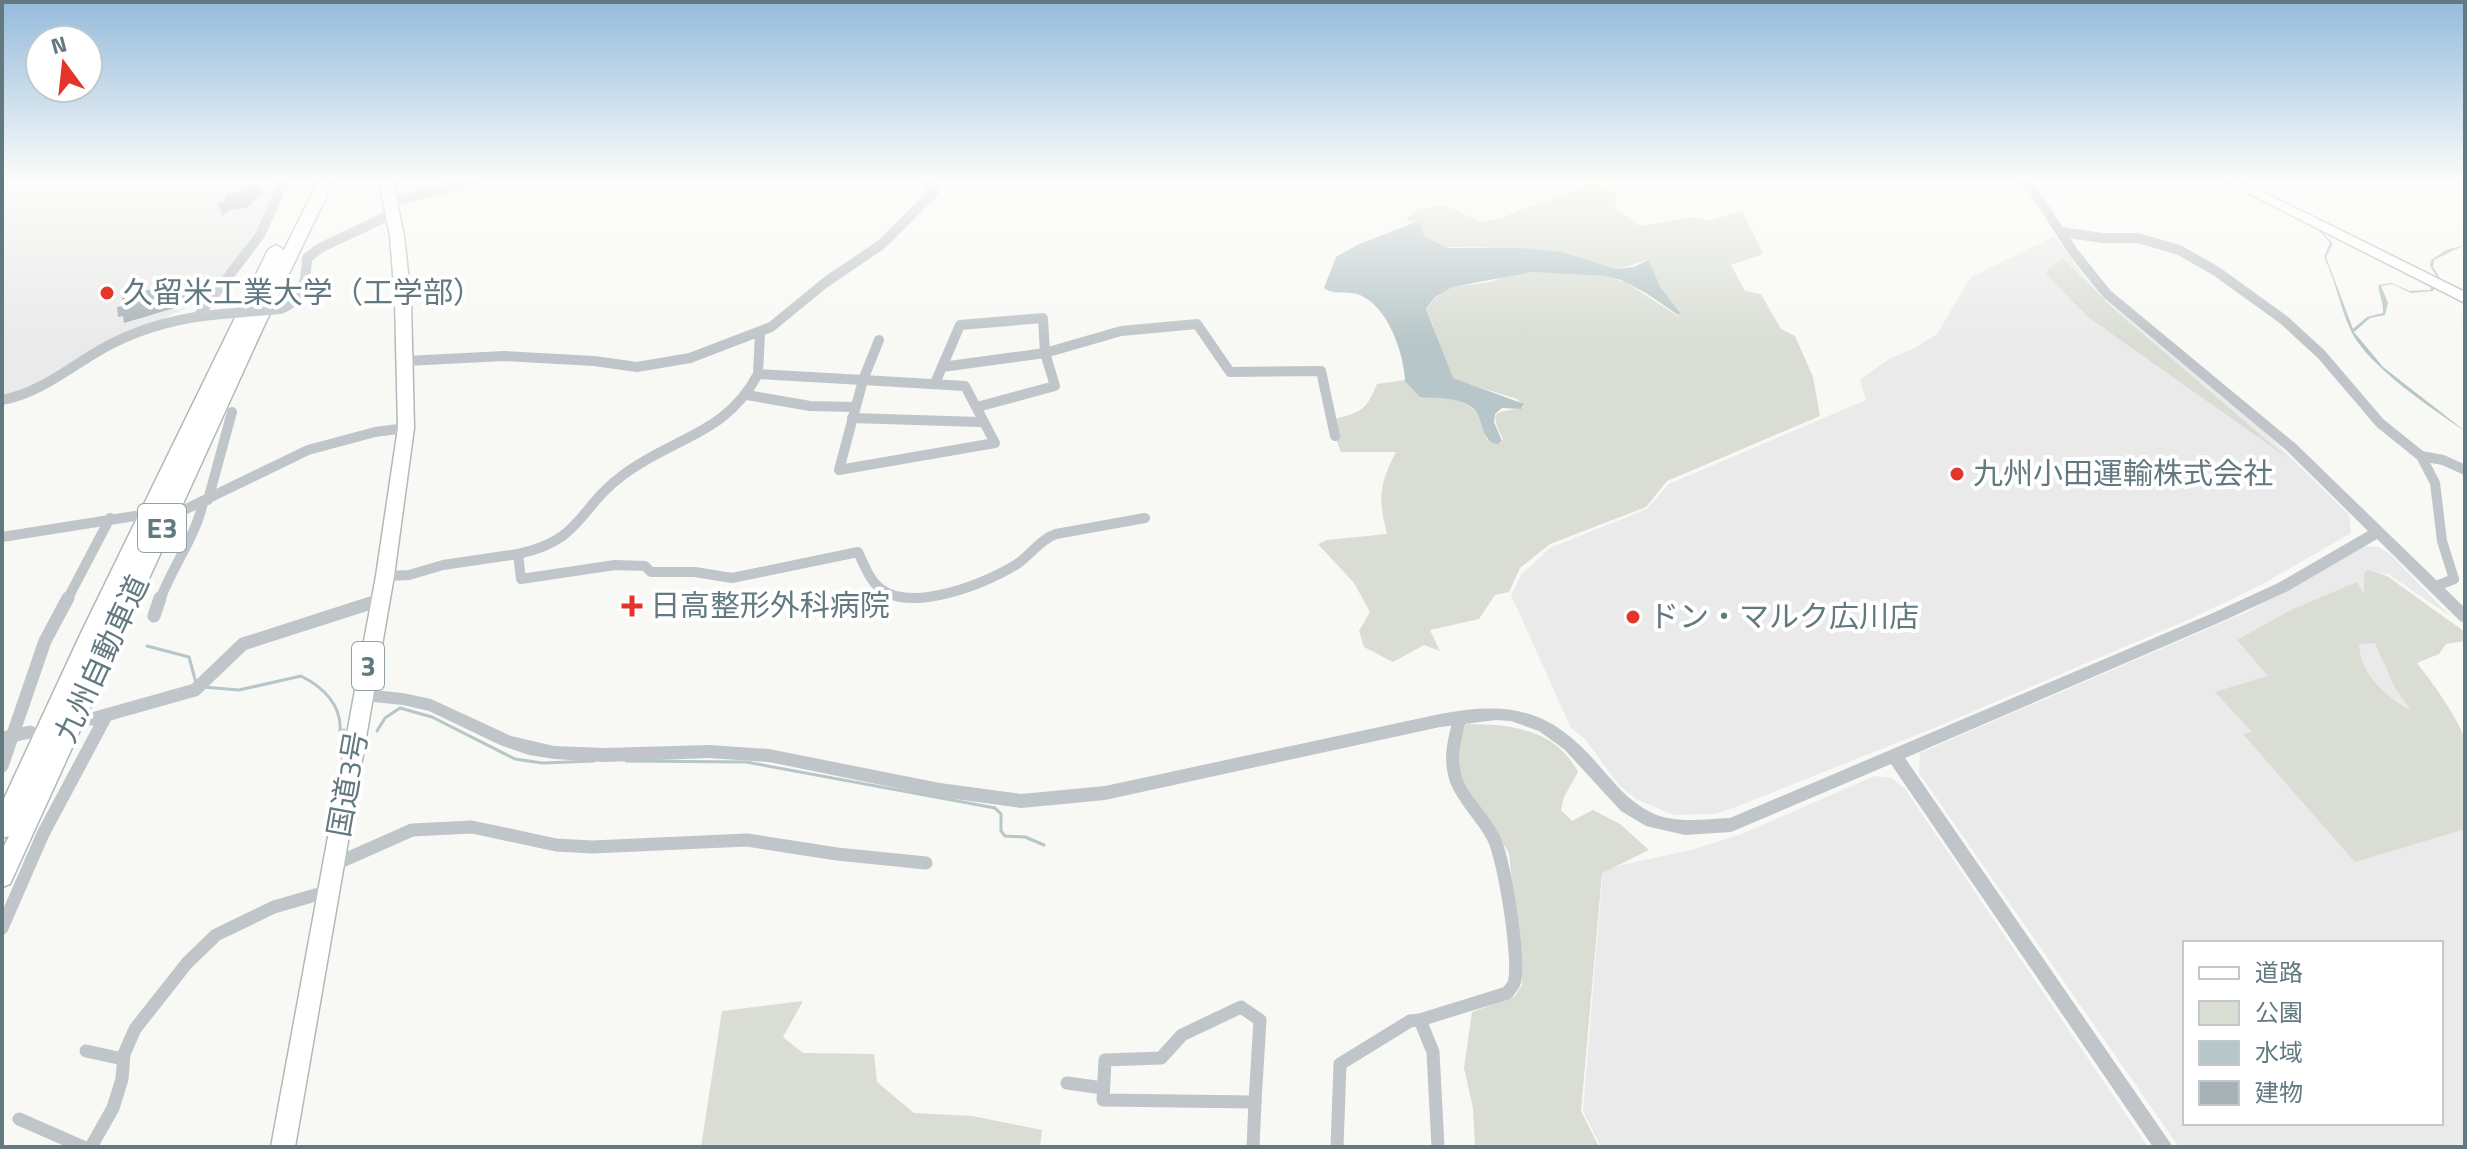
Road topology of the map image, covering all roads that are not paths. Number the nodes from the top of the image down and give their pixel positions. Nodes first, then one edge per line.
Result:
1 (258, 236) edge
2 (285, 236) edge
3 (299, 236) edge
4 (342, 236) edge
5 (396, 236) edge
6 (890, 236) edge
7 (2063, 236) edge
8 (2086, 236) edge
9 (2341, 236) edge
10 (2465, 298) edge
11 (199, 315) junction
12 (760, 333) junction
13 (879, 340) dead end
14 (1045, 353) junction
15 (406, 361) junction
16 (942, 367) junction
17 (758, 374) junction
18 (863, 379) junction
19 (936, 381) junction
20 (747, 395) junction
21 (2, 400) edge
22 (977, 407) junction
23 (232, 412) dead end
24 (853, 413) junction
25 (979, 422) junction
26 (406, 428) junction
27 (1335, 436) dead end
28 (2421, 456) junction
29 (2465, 470) edge
30 (205, 502) junction
31 (184, 510) dead end
32 (135, 516) dead end
33 (110, 518) junction
34 (1145, 518) dead end
35 (2379, 531) junction
36 (2, 537) edge
37 (518, 554) junction
38 (385, 576) junction
39 (2434, 587) junction
40 (380, 600) junction
41 (154, 616) dead end
42 (2465, 617) edge
43 (363, 695) junction
44 (1460, 719) junction
45 (30, 732) dead end
46 (6, 737) edge
47 (1894, 755) junction
48 (2, 766) edge
49 (2, 828) edge
50 (926, 863) dead end
51 (333, 866) junction
52 (2, 876) edge
53 (329, 891) junction
54 (2, 928) edge
55 (1420, 1020) junction
56 (86, 1051) dead end
57 (123, 1059) junction
58 (1067, 1083) dead end
59 (1103, 1088) junction
60 (1256, 1102) junction
61 (19, 1119) dead end
62 (83, 1147) edge
63 (91, 1147) edge
64 (283, 1147) edge
65 (1253, 1147) edge
66 (1337, 1147) edge
67 (1438, 1147) edge
68 (2164, 1147) edge

1 - 11 street
2 - 49 highway, 九州自動車道 / E3
3 - 52 highway, 九州自動車道 / E3
4 - 11 street, bridge
5 - 15 main road, 国道3号 / 3
6 - 12 street
7 - 35 street
8 - 28 street
9 - 10 main road
11 - 21 street
12 - 15 street
12 - 17 street
13 - 18 street
14 - 16 street
14 - 16 street
14 - 22 street
14 - 27 street
15 - 26 main road, 国道3号 / 3
16 - 19 street
17 - 18 street
17 - 20 street
18 - 19 street
18 - 24 street
19 - 22 street
20 - 24 street
20 - 37 street
22 - 25 street
23 - 30 street
24 - 25 street
24 - 25 street
26 - 30 street
26 - 38 main road, 国道3号 / 3
28 - 29 street
28 - 39 street
30 - 31 street
30 - 41 street
32 - 33 street
33 - 36 street
33 - 46 street
34 - 37 street
35 - 39 street
35 - 47 street
37 - 38 street
38 - 40 main road, 国道3号 / 3
39 - 42 street
40 - 43 main road, 国道3号 / 3
40 - 54 street
43 - 44 street
43 - 51 main road, 国道3号 / 3
44 - 47 street
44 - 55 street
45 - 46 street
46 - 48 street
47 - 68 street
50 - 51 street
51 - 53 main road, 国道3号 / 3
53 - 57 street
53 - 64 main road, 国道3号 / 3
55 - 66 street
55 - 67 street
56 - 57 street
57 - 63 street
58 - 59 street
59 - 60 street
59 - 60 street
60 - 65 street
61 - 62 street

